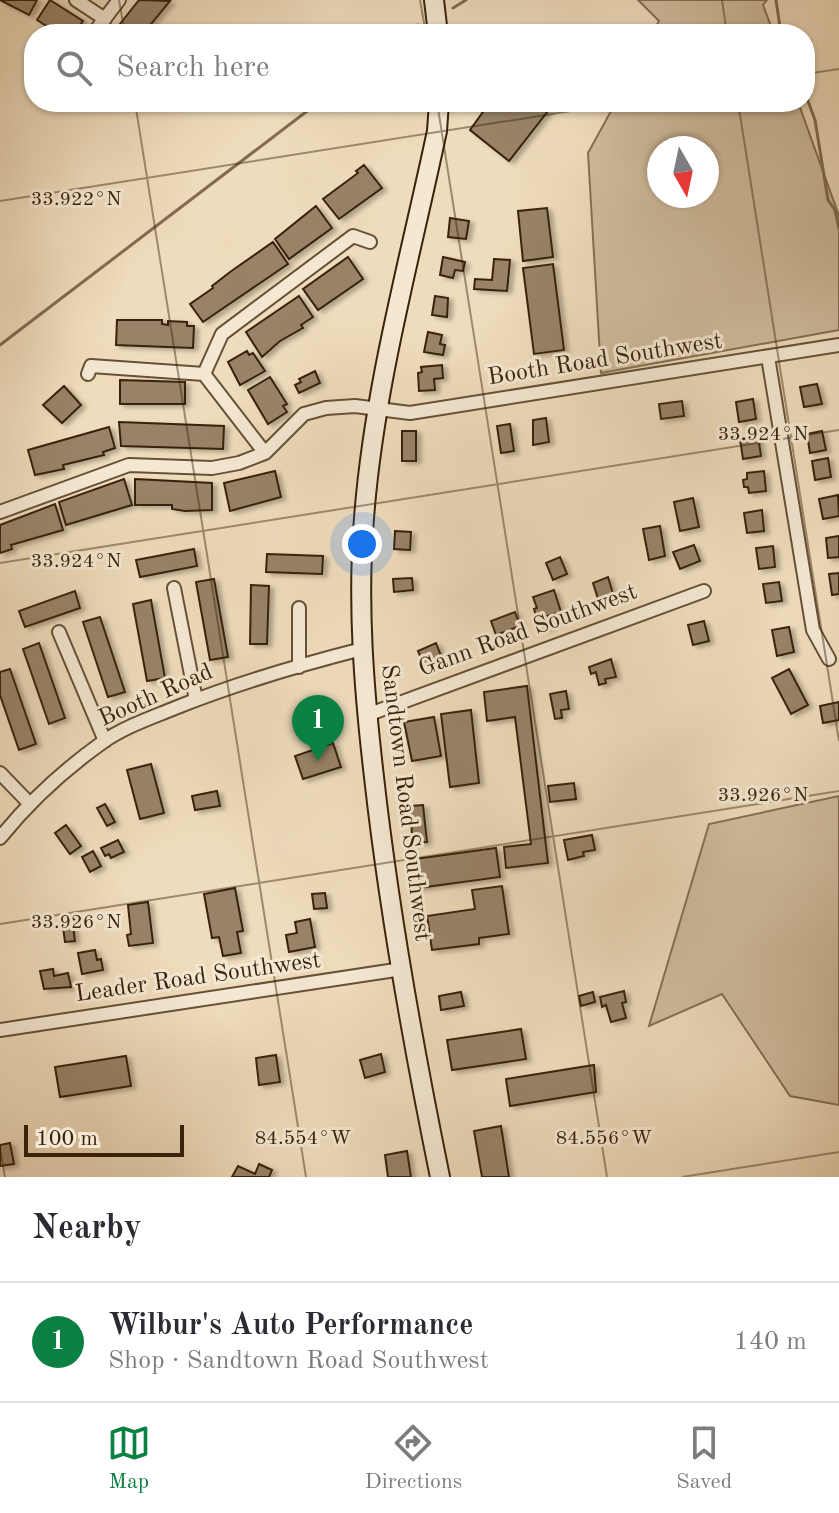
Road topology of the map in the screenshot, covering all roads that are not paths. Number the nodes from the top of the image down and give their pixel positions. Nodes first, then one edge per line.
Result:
1 (76, 0) edge
2 (119, 0) edge
3 (434, 0) edge
4 (437, 24) edge
5 (438, 112) edge
6 (370, 242) dead end
7 (839, 345) edge
8 (768, 357) junction
9 (88, 374) dead end
10 (204, 374) junction
11 (378, 409) junction
12 (265, 453) junction
13 (0, 512) edge
14 (174, 588) dead end
15 (704, 591) dead end
16 (299, 608) dead end
17 (59, 632) dead end
18 (362, 649) junction
19 (829, 659) dead end
20 (299, 667) junction
21 (196, 700) junction
22 (367, 715) junction
23 (105, 741) junction
24 (0, 773) edge
25 (30, 804) junction
26 (0, 838) edge
27 (402, 969) junction
28 (0, 1030) edge
29 (440, 1177) edge

1 - 2 street
3 - 4 street
5 - 11 street, Sandtown Road Southwest
6 - 10 street
7 - 8 street, Booth Road Southwest
8 - 11 street, Booth Road Southwest
8 - 19 street
9 - 10 street
10 - 12 street
11 - 12 street, Booth Road Southwest
11 - 18 street, Sandtown Road Southwest
12 - 13 street
14 - 21 street
15 - 22 street, Gann Road Southwest
16 - 20 street
17 - 23 street
18 - 20 street, Booth Road
18 - 22 street, Sandtown Road Southwest
20 - 21 street, Booth Road
21 - 23 street, Booth Road
22 - 27 street, Sandtown Road Southwest
23 - 25 street, Booth Road
24 - 25 street
25 - 26 street, Booth Road
27 - 28 street, Leader Road Southwest
27 - 29 street, Sandtown Road Southwest

